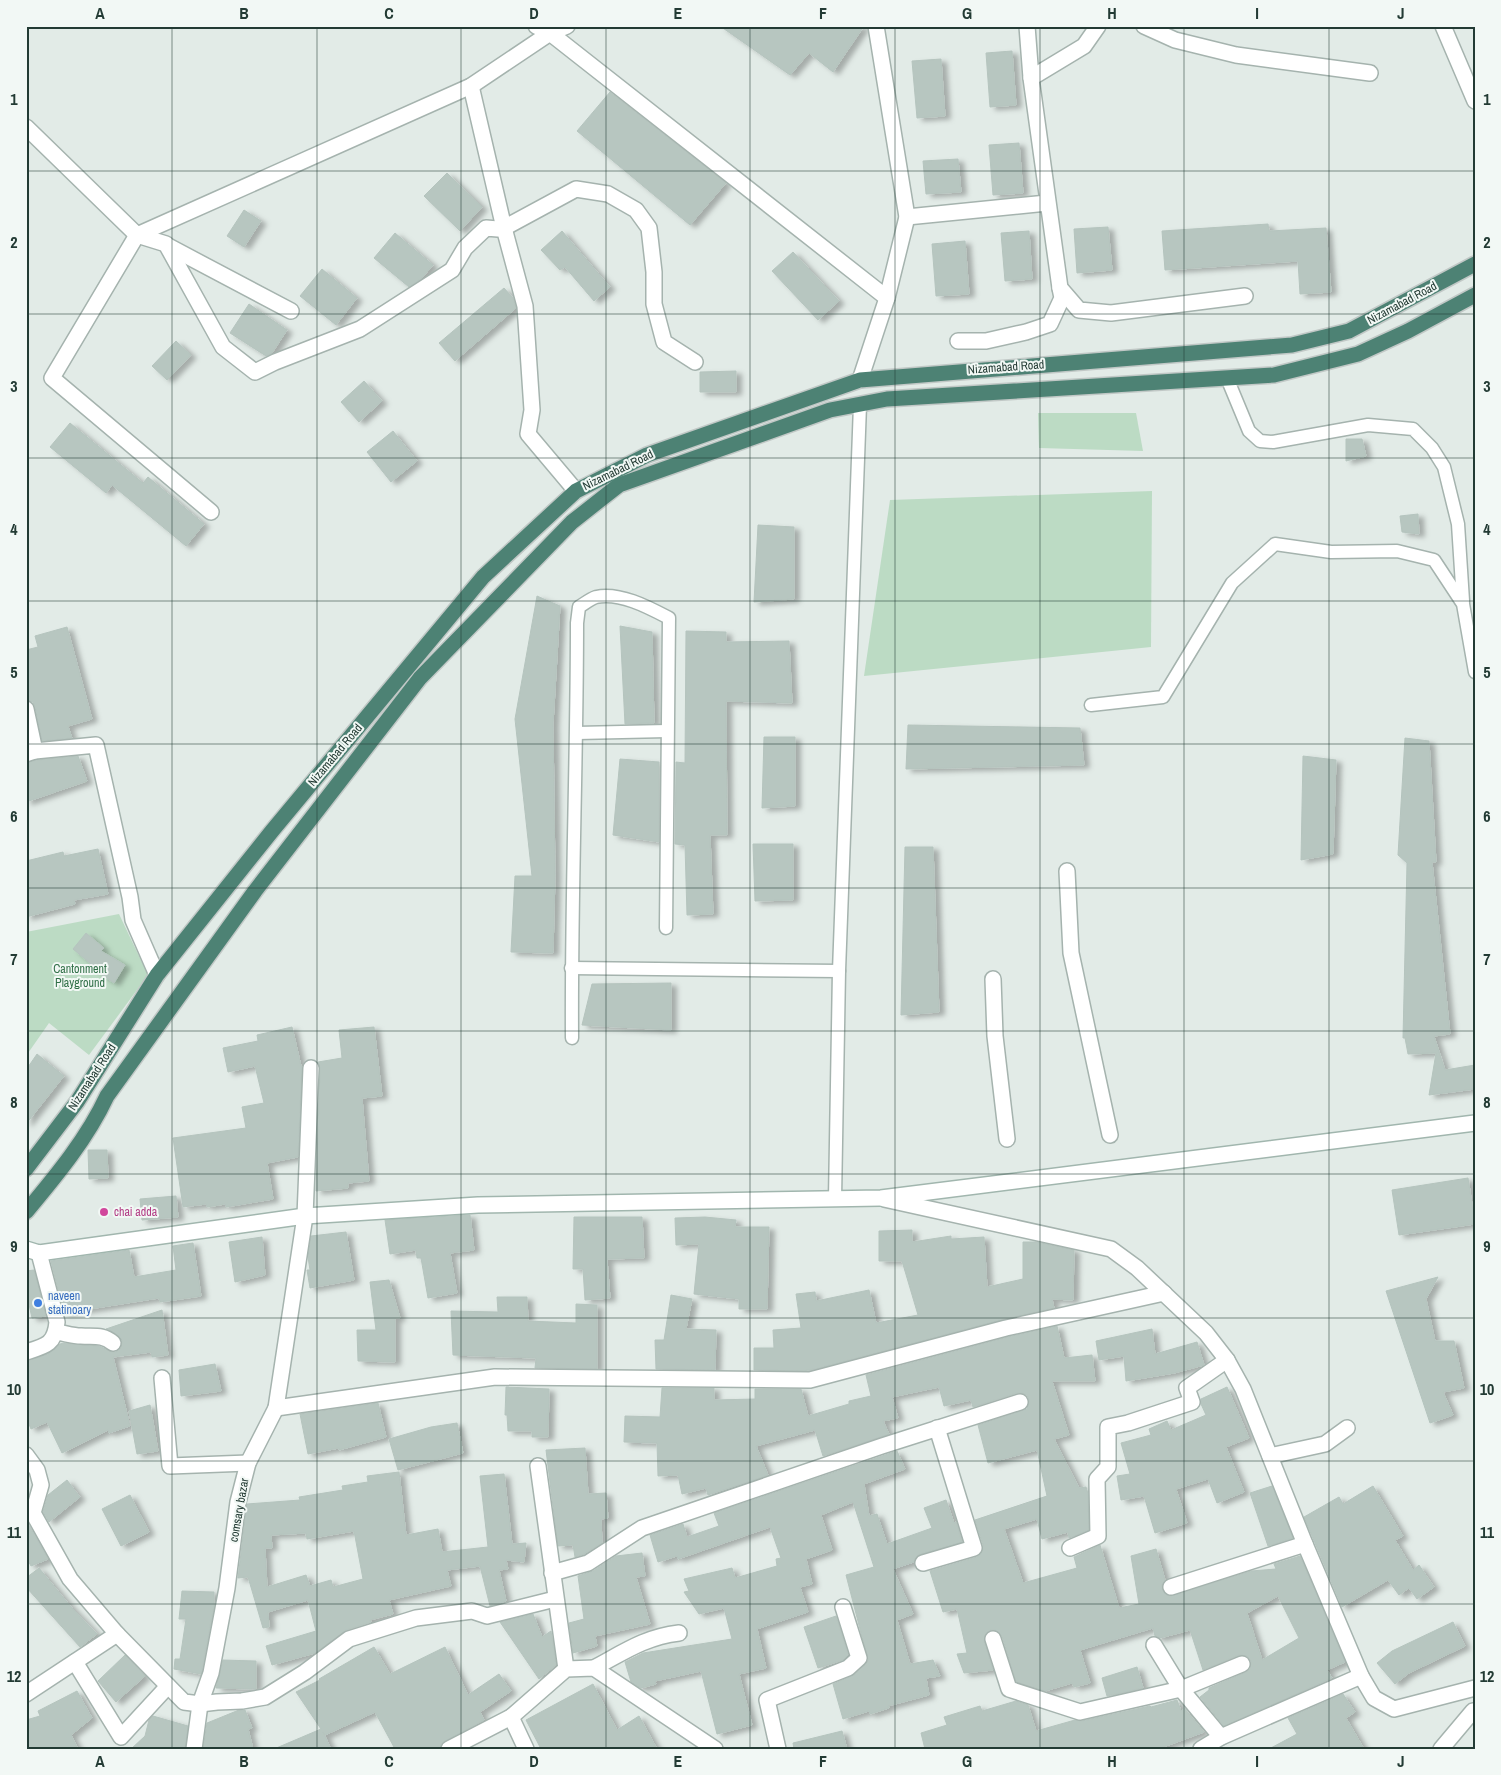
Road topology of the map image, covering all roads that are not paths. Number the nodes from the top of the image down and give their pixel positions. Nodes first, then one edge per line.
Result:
1 (567, 26) edge
2 (876, 26) edge
3 (1027, 26) edge
4 (1098, 26) edge
5 (1144, 26) edge
6 (1443, 26) edge
7 (543, 29) edge
8 (1370, 73) dead end
9 (1031, 78) junction
10 (471, 86) junction
11 (1475, 101) edge
12 (26, 127) edge
13 (1047, 203) junction
14 (907, 217) junction
15 (504, 228) junction
16 (137, 235) junction
17 (168, 246) junction
18 (1475, 264) edge
19 (1060, 288) junction
20 (1475, 295) edge
21 (1245, 296) dead end
22 (888, 298) junction
23 (291, 311) dead end
24 (958, 341) dead end
25 (695, 362) dead end
26 (1227, 378) junction
27 (860, 380) junction
28 (860, 405) junction
29 (576, 491) junction
30 (211, 512) dead end
31 (1463, 604) junction
32 (1475, 672) edge
33 (1091, 705) dead end
34 (26, 709) edge
35 (667, 731) junction
36 (577, 732) junction
37 (30, 752) edge
38 (1067, 871) dead end
39 (666, 928) dead end
40 (571, 968) junction
41 (839, 971) junction
42 (157, 975) junction
43 (993, 979) dead end
44 (572, 1038) dead end
45 (311, 1068) dead end
46 (1475, 1123) edge
47 (1110, 1135) dead end
48 (1007, 1139) dead end
49 (26, 1170) edge
50 (881, 1198) junction
51 (835, 1199) junction
52 (26, 1212) edge
53 (305, 1216) junction
54 (32, 1251) edge
55 (1164, 1293) junction
56 (56, 1332) junction
57 (113, 1343) dead end
58 (26, 1352) edge
59 (1227, 1360) junction
60 (162, 1378) dead end
61 (1020, 1402) dead end
62 (276, 1408) junction
63 (937, 1428) junction
64 (1348, 1428) dead end
65 (26, 1455) edge
66 (1270, 1456) junction
67 (248, 1463) junction
68 (538, 1466) dead end
69 (1305, 1544) junction
70 (1070, 1548) dead end
71 (924, 1563) dead end
72 (552, 1573) junction
73 (1171, 1587) dead end
74 (555, 1599) junction
75 (843, 1607) dead end
76 (679, 1632) dead end
77 (117, 1634) junction
78 (993, 1639) dead end
79 (1154, 1645) dead end
80 (75, 1662) junction
81 (1242, 1664) dead end
82 (594, 1668) junction
83 (566, 1669) junction
84 (1362, 1676) junction
85 (168, 1686) junction
86 (1475, 1688) edge
87 (1181, 1689) junction
88 (26, 1694) edge
89 (200, 1704) junction
90 (1475, 1714) edge
91 (511, 1717) junction
92 (1220, 1737) junction
93 (194, 1749) edge
94 (449, 1749) edge
95 (526, 1749) edge
96 (715, 1749) edge
97 (778, 1749) edge
98 (1201, 1749) edge
99 (1441, 1749) edge

1 - 7 street
2 - 14 street
3 - 9 street
4 - 9 street
5 - 8 street
6 - 11 street
7 - 10 street
7 - 22 street
9 - 13 street
10 - 15 street
10 - 16 street
12 - 16 street
13 - 14 street
13 - 19 street
14 - 22 street
15 - 17 street
15 - 25 street
15 - 29 street
16 - 17 street
16 - 30 street
17 - 23 street
18 - 27 highway, Nizamabad Road
19 - 21 street
19 - 24 street
20 - 26 highway, Nizamabad Road
22 - 27 street
26 - 28 highway, Nizamabad Road
26 - 31 lane
27 - 29 highway, Nizamabad Road
28 - 41 lane
28 - 52 highway, Nizamabad Road
29 - 42 highway, Nizamabad Road
31 - 32 lane
31 - 33 lane
34 - 37 street
35 - 36 lane
35 - 36 lane
35 - 39 lane
36 - 40 lane
37 - 42 street
38 - 47 street
40 - 41 lane
40 - 44 lane
41 - 51 lane
42 - 49 highway, Nizamabad Road
43 - 48 street
45 - 53 street, comsary bazar
46 - 50 street
50 - 51 street
50 - 55 street
51 - 53 street
53 - 54 street
53 - 62 street, comsary bazar
54 - 56 street
55 - 59 street
55 - 62 street
56 - 57 street
56 - 58 street
59 - 66 street
59 - 70 street
60 - 67 street
61 - 63 street
62 - 67 street, comsary bazar
63 - 71 street
63 - 72 street
64 - 66 street
65 - 77 street
66 - 69 street
67 - 89 street, comsary bazar
68 - 72 street
69 - 73 street
69 - 84 street
72 - 74 street
74 - 83 street
74 - 89 street
75 - 97 street
76 - 82 street
77 - 80 street
77 - 85 street
78 - 87 street
79 - 87 street
80 - 85 street
80 - 88 street
81 - 87 street
82 - 83 street
82 - 96 street
83 - 91 street
84 - 86 street
84 - 92 street
85 - 89 street
87 - 92 street
89 - 93 street, comsary bazar
90 - 99 street
91 - 94 street
91 - 95 street
92 - 98 street

